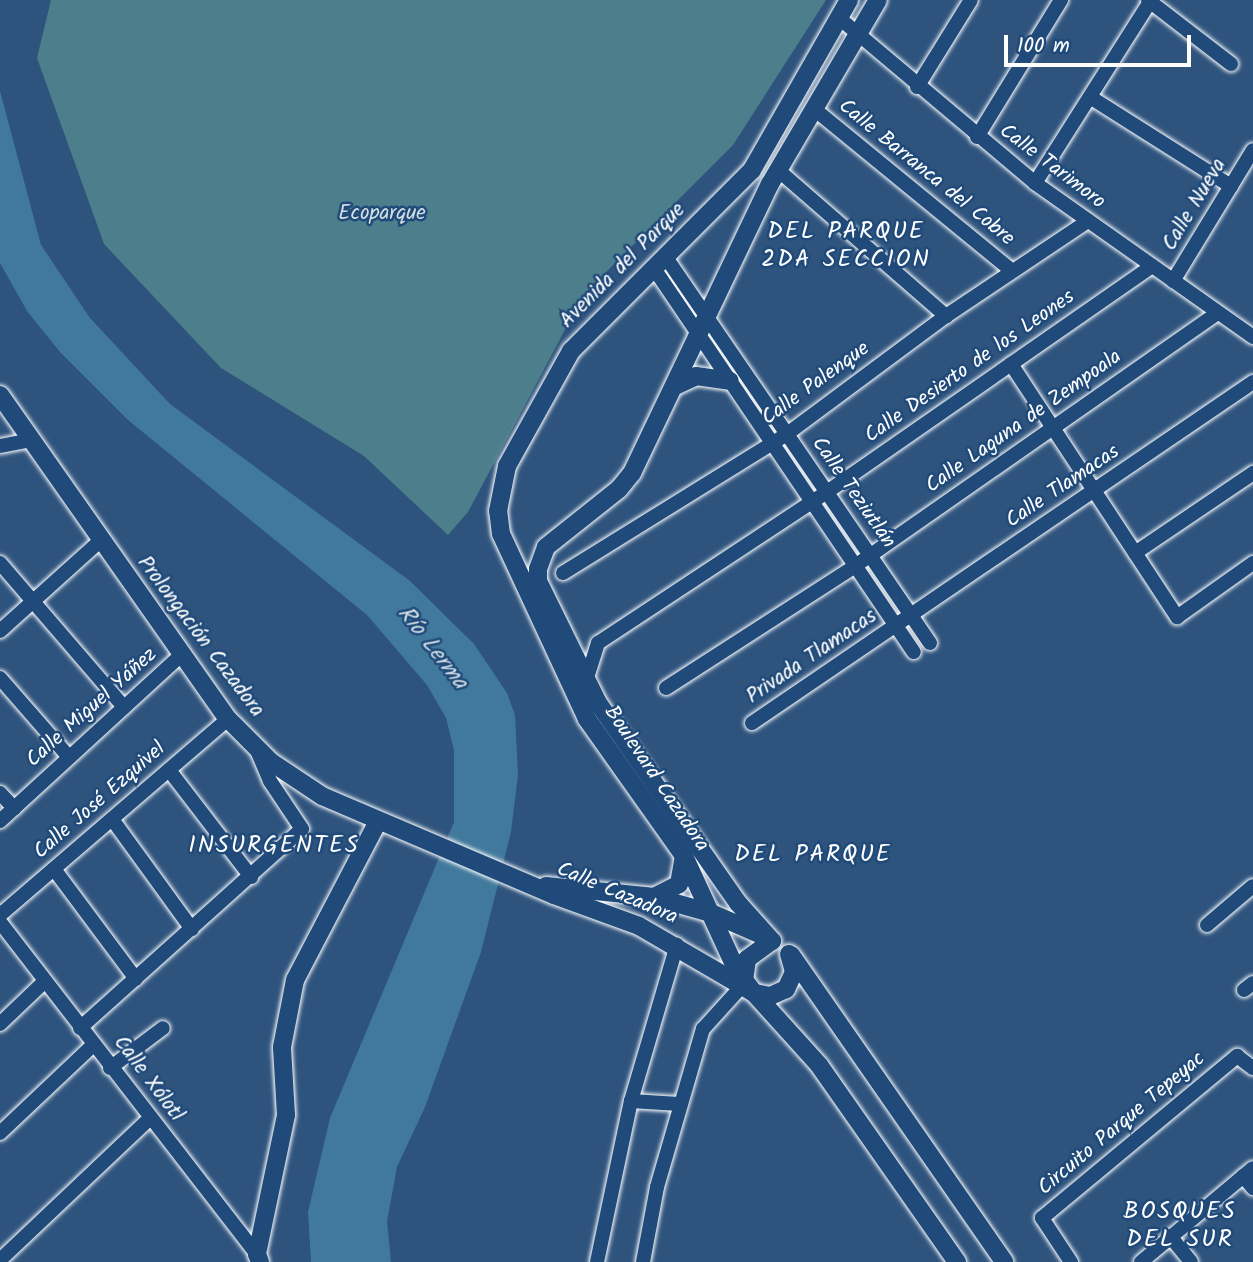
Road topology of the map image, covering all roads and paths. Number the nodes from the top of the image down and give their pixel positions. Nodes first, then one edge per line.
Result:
1 (849, 0) edge
2 (878, 0) edge
3 (971, 0) edge
4 (1061, 0) edge
5 (1150, 1) edge
6 (838, 17) junction
7 (856, 33) junction
8 (1231, 64) dead end
9 (917, 87) junction
10 (1090, 97) junction
11 (813, 108) junction
12 (977, 137) junction
13 (1253, 150) edge
14 (778, 170) junction
15 (1035, 183) junction
16 (1231, 186) junction
17 (1088, 221) junction
18 (659, 262) junction
19 (1152, 266) junction
20 (1012, 271) junction
21 (1173, 281) junction
22 (1218, 313) junction
23 (946, 316) junction
24 (706, 317) junction
25 (699, 335) junction
26 (1253, 337) edge
27 (1011, 364) junction
28 (730, 381) junction
29 (1253, 382) edge
30 (675, 386) junction
31 (0, 395) edge
32 (1052, 427) junction
33 (787, 434) junction
34 (32, 440) junction
35 (772, 443) junction
36 (0, 446) edge
37 (1253, 473) edge
38 (1094, 491) junction
39 (827, 492) junction
40 (812, 502) junction
41 (100, 541) junction
42 (1135, 553) junction
43 (870, 555) junction
44 (0, 563) edge
45 (1253, 563) edge
46 (855, 566) junction
47 (563, 573) dead end
48 (532, 583) junction
49 (33, 601) junction
50 (911, 615) junction
51 (896, 626) junction
52 (0, 631) edge
53 (930, 643) dead end
54 (914, 652) dead end
55 (182, 654) junction
56 (0, 678) edge
57 (587, 681) junction
58 (666, 688) dead end
59 (579, 702) junction
60 (124, 707) junction
61 (228, 719) junction
62 (752, 723) dead end
63 (255, 747) junction
64 (69, 757) junction
65 (169, 770) junction
66 (0, 793) edge
67 (14, 808) junction
68 (112, 819) junction
69 (0, 821) edge
70 (378, 821) junction
71 (684, 856) junction
72 (54, 869) junction
73 (251, 877) junction
74 (531, 883) junction
75 (1253, 886) edge
76 (654, 897) junction
77 (711, 913) junction
78 (0, 915) edge
79 (0, 922) edge
80 (1207, 925) dead end
81 (192, 929) junction
82 (772, 941) junction
83 (677, 945) junction
84 (789, 954) junction
85 (136, 979) junction
86 (45, 981) junction
87 (746, 987) junction
88 (0, 1024) edge
89 (80, 1028) junction
90 (163, 1028) dead end
91 (93, 1045) junction
92 (110, 1068) junction
93 (1253, 1068) edge
94 (631, 1101) junction
95 (679, 1104) junction
96 (149, 1119) junction
97 (0, 1133) edge
98 (1250, 1177) edge
99 (1170, 1236) junction
100 (258, 1258) edge
101 (0, 1260) edge
102 (597, 1262) edge
103 (643, 1262) edge
104 (957, 1262) edge
105 (1004, 1262) edge
106 (1071, 1262) edge
107 (1140, 1262) edge
108 (1191, 1262) edge

1 - 6 street, Avenida del Parque
2 - 7 street
3 - 9 street
4 - 12 street
5 - 8 street
5 - 10 street
6 - 7 street, Calle Tarimoro
6 - 18 street, Avenida del Parque
7 - 9 street, Calle Tarimoro
7 - 11 street
9 - 12 street, Calle Tarimoro
10 - 15 street
10 - 16 street
11 - 14 street
11 - 20 street, Calle Barranca del Cobre
12 - 15 street, Calle Tarimoro
13 - 16 street, Calle Nueva
14 - 23 street
14 - 24 street
15 - 17 street, Calle Tarimoro
16 - 21 street, Calle Nueva
17 - 19 street, Calle Tarimoro
17 - 20 street, Calle Palenque
18 - 24 street, Calle Teziutlán
18 - 25 street, Calle Teziutlán
18 - 48 street, Avenida del Parque
19 - 21 street, Calle Tarimoro
19 - 27 street, Calle Desierto de los Leones
20 - 23 street, Calle Palenque
21 - 22 street, Calle Tarimoro
22 - 26 street, Calle Tarimoro
22 - 32 street, Calle Laguna de Zempoala
23 - 33 street, Calle Palenque
24 - 25 street
24 - 33 street, Calle Teziutlán
25 - 28 street, Calle Teziutlán
25 - 30 street
27 - 32 street
27 - 39 street, Calle Desierto de los Leones
28 - 30 street
28 - 35 street, Calle Teziutlán
29 - 38 street, Calle Tlamacas
30 - 48 street
31 - 34 street, Prolongación Cazadora
32 - 38 street
32 - 43 street, Calle Laguna de Zempoala
33 - 35 street, Calle Palenque
33 - 39 street, Calle Teziutlán
34 - 36 street
34 - 41 street, Prolongación Cazadora
35 - 40 street, Calle Teziutlán
35 - 47 street, Calle Palenque
37 - 42 street
38 - 42 street
38 - 50 street, Calle Tlamacas
39 - 40 street, Calle Desierto de los Leones
39 - 43 street, Calle Teziutlán
40 - 46 street, Calle Teziutlán
40 - 57 street, Calle Desierto de los Leones
41 - 49 street
41 - 55 street, Prolongación Cazadora
42 - 45 street
43 - 46 street, Calle Laguna de Zempoala
43 - 50 street, Calle Teziutlán
44 - 49 street
46 - 51 street, Calle Teziutlán
46 - 58 street, Calle Laguna de Zempoala
48 - 57 street, Boulevard Cazadora
48 - 59 street, Boulevard Cazadora
49 - 52 street
49 - 60 street
50 - 51 street, Calle Tlamacas
50 - 53 street, Calle Teziutlán
51 - 54 street, Calle Teziutlán
51 - 62 street, Privada Tlamacas
55 - 60 street, Calle Miguel Yáñez
55 - 61 street, Prolongación Cazadora
56 - 64 street
57 - 59 street, Calle Desierto de los Leones
57 - 82 street, Boulevard Cazadora
59 - 71 street, Boulevard Cazadora
60 - 64 street, Calle Miguel Yáñez
61 - 63 street, Prolongación Cazadora
61 - 65 street, Calle José Ezquivel
63 - 70 street, Prolongación Cazadora
63 - 73 street
64 - 67 street, Calle Miguel Yáñez
65 - 68 street, Calle José Ezquivel
65 - 73 street
66 - 67 street
67 - 69 street, Calle Miguel Yáñez
68 - 72 street, Calle José Ezquivel
68 - 81 street
70 - 74 street, Prolongación Cazadora
70 - 100 street
71 - 76 street
71 - 77 street, Boulevard Cazadora
72 - 78 street, Calle José Ezquivel
72 - 85 street
73 - 81 street
74 - 76 street, Calle Cazadora
74 - 83 street, Calle Cazadora
75 - 80 street
76 - 77 street, Calle Cazadora
77 - 82 street, Calle Cazadora
77 - 87 street, Boulevard Cazadora
79 - 86 street, Calle Xólotl
81 - 85 street
82 - 84 street, Calle Cazadora
82 - 87 street
83 - 87 street, Calle Cazadora
83 - 94 street
84 - 87 street
84 - 105 street, Calle Cazadora
85 - 89 street
86 - 88 street
86 - 89 street, Calle Xólotl
87 - 95 street
87 - 104 street, Calle Cazadora
89 - 91 street, Calle Xólotl
90 - 92 street
91 - 92 street, Calle Xólotl
91 - 97 street
92 - 96 street, Calle Xólotl
93 - 106 street, Circuito Parque Tepeyac
94 - 95 street
94 - 102 street
95 - 103 street
96 - 100 street, Calle Xólotl
96 - 101 street
98 - 99 street
99 - 107 street
99 - 108 street

